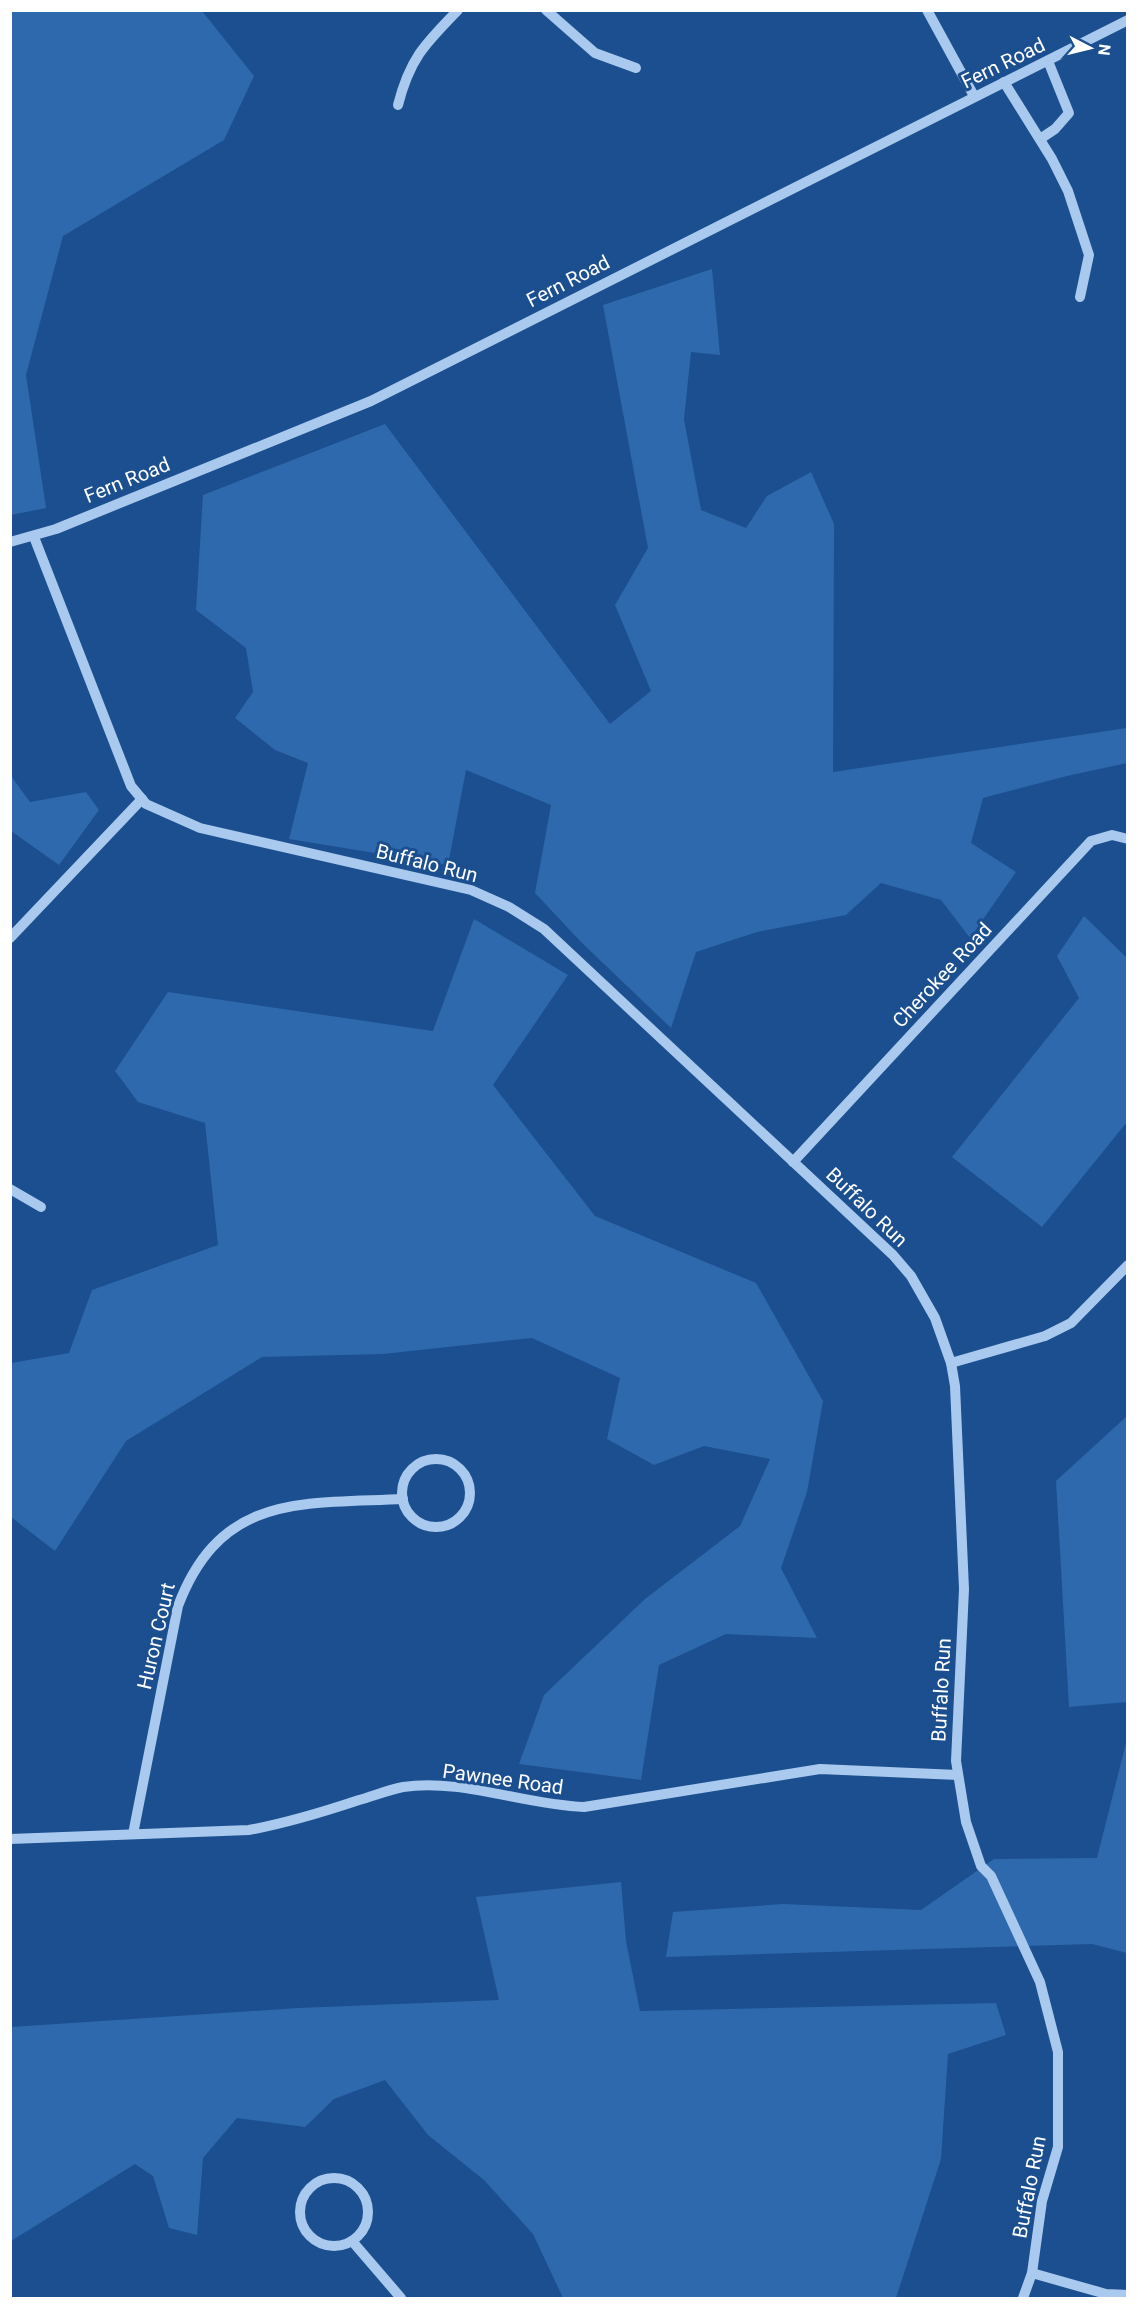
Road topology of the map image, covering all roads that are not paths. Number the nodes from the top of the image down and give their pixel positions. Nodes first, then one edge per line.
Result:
1 (458, 10) edge
2 (546, 10) edge
3 (927, 10) edge
4 (1128, 20) edge
5 (1048, 61) junction
6 (636, 68) dead end
7 (1004, 82) junction
8 (974, 96) junction
9 (398, 105) dead end
10 (1040, 139) junction
11 (1080, 297) dead end
12 (34, 537) junction
13 (10, 542) edge
14 (142, 799) junction
15 (1128, 839) edge
16 (10, 938) edge
17 (793, 1162) junction
18 (10, 1189) edge
19 (41, 1207) dead end
20 (1128, 1265) edge
21 (951, 1363) junction
22 (403, 1499) junction
23 (958, 1775) junction
24 (133, 1834) junction
25 (10, 1839) edge
26 (352, 2241) junction
27 (1032, 2273) junction
28 (1128, 2295) edge
29 (401, 2298) edge
30 (1023, 2298) edge

1 - 9 street
2 - 6 street
3 - 8 street
4 - 5 street, Fern Road
5 - 7 street, Fern Road
5 - 10 street
7 - 8 street, Fern Road
7 - 10 street
8 - 12 street, Fern Road
10 - 11 street
12 - 13 street, Fern Road
12 - 14 street, Buffalo Run
14 - 16 street
14 - 17 street, Buffalo Run
15 - 17 street, Cherokee Road
17 - 21 street, Buffalo Run
18 - 19 street
20 - 21 street
21 - 23 street, Buffalo Run
22 - 22 street
22 - 24 street, Huron Court
23 - 24 street, Pawnee Road
23 - 27 street, Buffalo Run
24 - 25 street, Pawnee Road
26 - 26 street
26 - 29 street
27 - 28 street
27 - 30 street, Buffalo Run

